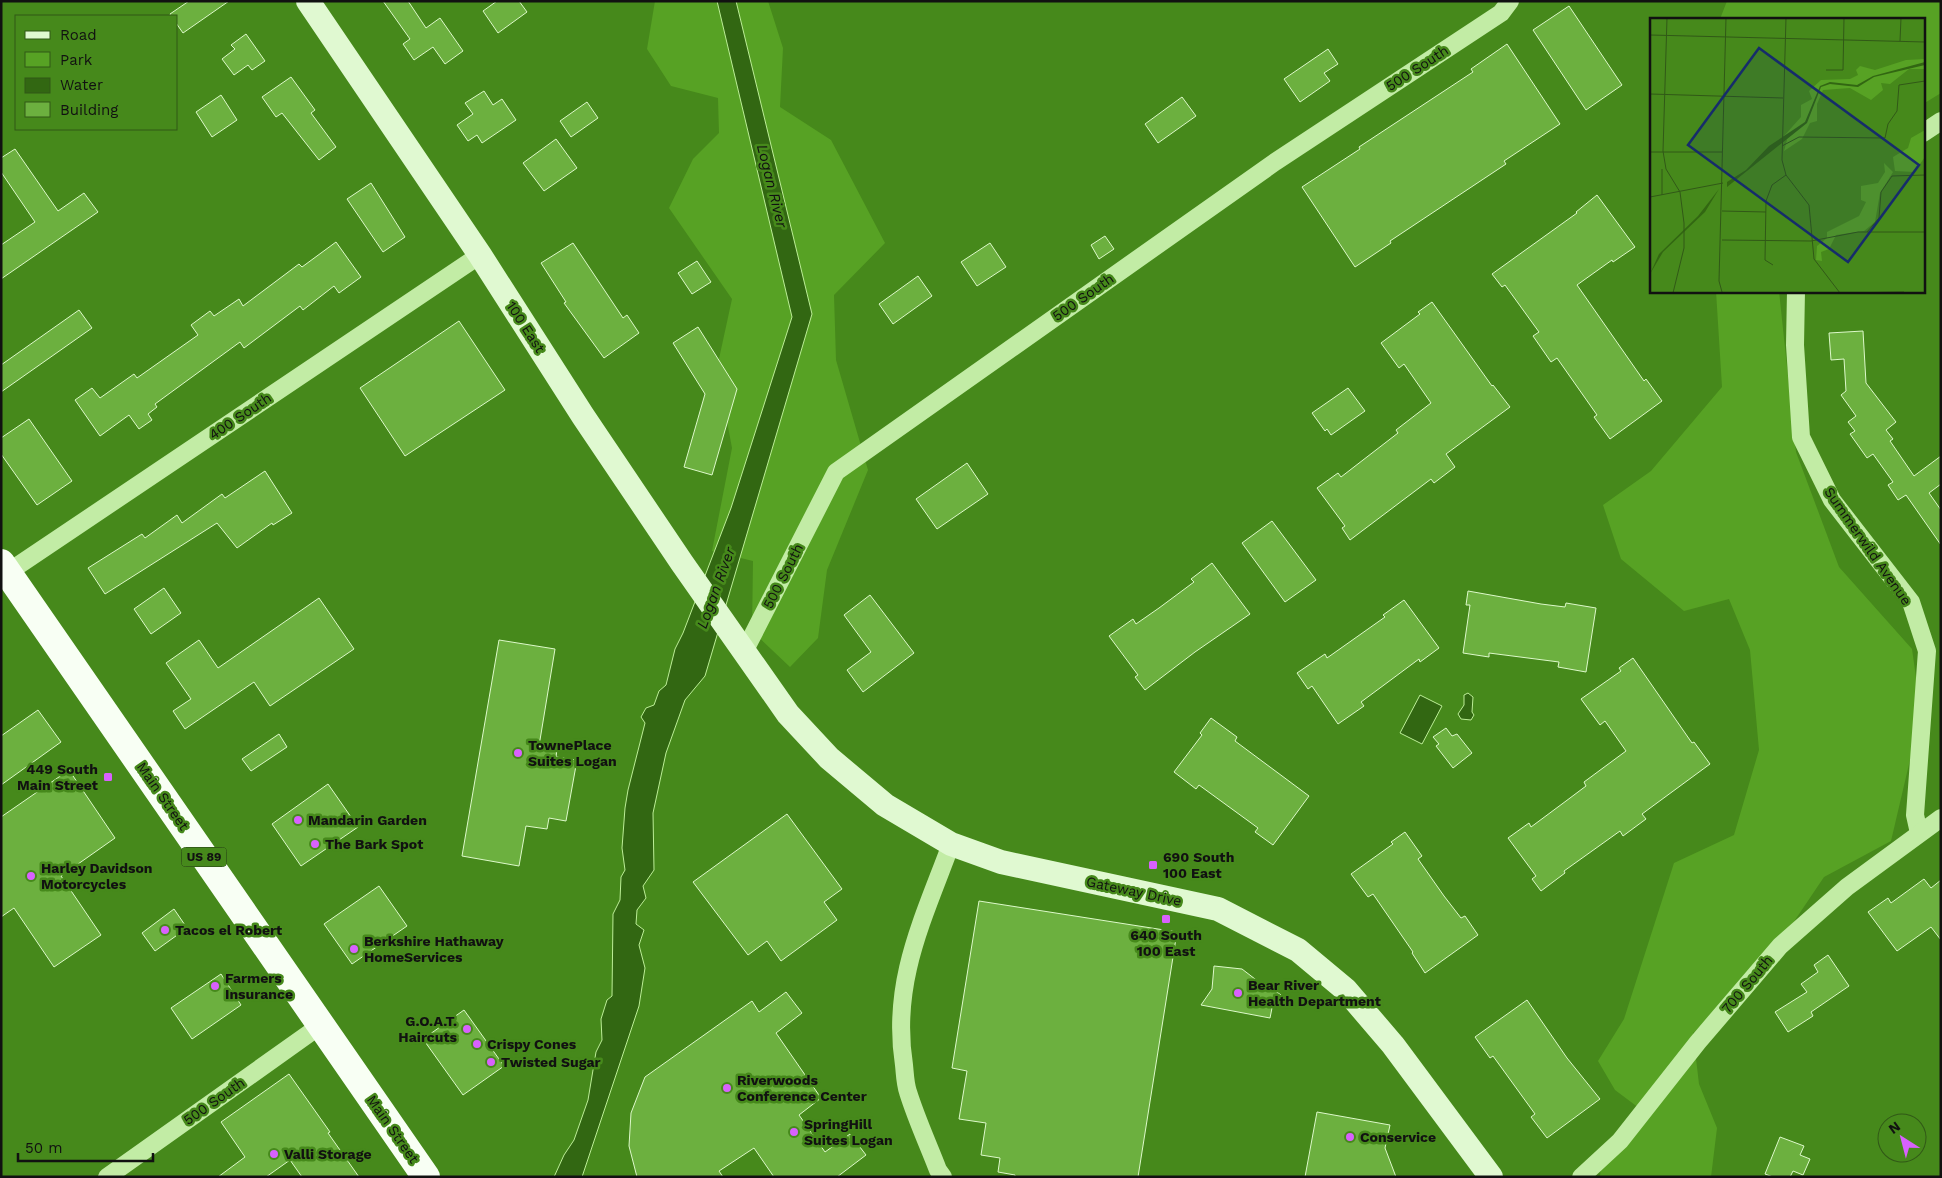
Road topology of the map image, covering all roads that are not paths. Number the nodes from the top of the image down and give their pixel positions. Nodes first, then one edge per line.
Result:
1 (308, 1) edge
2 (1505, 7) edge
3 (1941, 121) edge
4 (1924, 132) edge
5 (480, 255) junction
6 (1796, 292) edge
7 (3, 571) edge
8 (744, 652) junction
9 (1941, 818) edge
10 (1919, 833) junction
11 (951, 844) junction
12 (321, 1025) junction
13 (107, 1177) edge
14 (426, 1177) edge
15 (943, 1177) edge
16 (1491, 1177) edge
17 (1581, 1177) edge

1 - 5 main road, 100 East
2 - 8 street, 500 South
3 - 4 street
5 - 7 street, 400 South
5 - 8 main road, 100 East
6 - 10 street, Summerwild Avenue
7 - 12 highway, Main Street / US 89
8 - 11 main road, Gateway Drive
9 - 10 street, 700 South
10 - 17 street, 700 South
11 - 15 street
11 - 16 main road, Gateway Drive
12 - 13 street, 500 South
12 - 14 highway, Main Street / US 89

